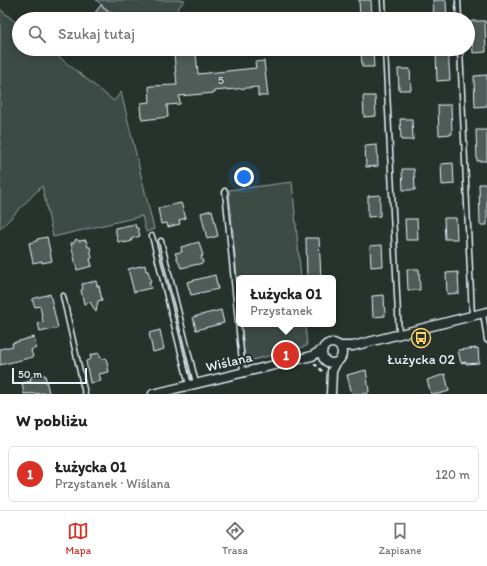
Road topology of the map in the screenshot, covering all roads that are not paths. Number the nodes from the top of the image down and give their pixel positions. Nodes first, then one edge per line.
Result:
1 (383, 0) edge
2 (458, 0) edge
3 (384, 12) edge
4 (459, 12) edge
5 (385, 56) edge
6 (460, 56) edge
7 (225, 191) dead end
8 (152, 236) dead end
9 (161, 241) dead end
10 (63, 296) dead end
11 (236, 302) edge
12 (485, 313) edge
13 (472, 316) junction
14 (239, 327) edge
15 (399, 335) junction
16 (487, 340) edge
17 (341, 350) junction
18 (328, 361) junction
19 (243, 372) junction
20 (192, 384) junction
21 (85, 394) edge
22 (153, 394) edge
23 (331, 394) edge

1 - 3 lane
2 - 4 lane
5 - 15 lane
6 - 13 lane
7 - 11 lane
8 - 20 lane
9 - 20 lane
10 - 21 lane
12 - 13 street
12 - 16 lane
13 - 15 street
14 - 19 lane
15 - 17 street
17 - 18 street
17 - 18 street
18 - 19 street, Wiślana
18 - 23 street
19 - 20 street, Wiślana
20 - 22 street, Wiślana

